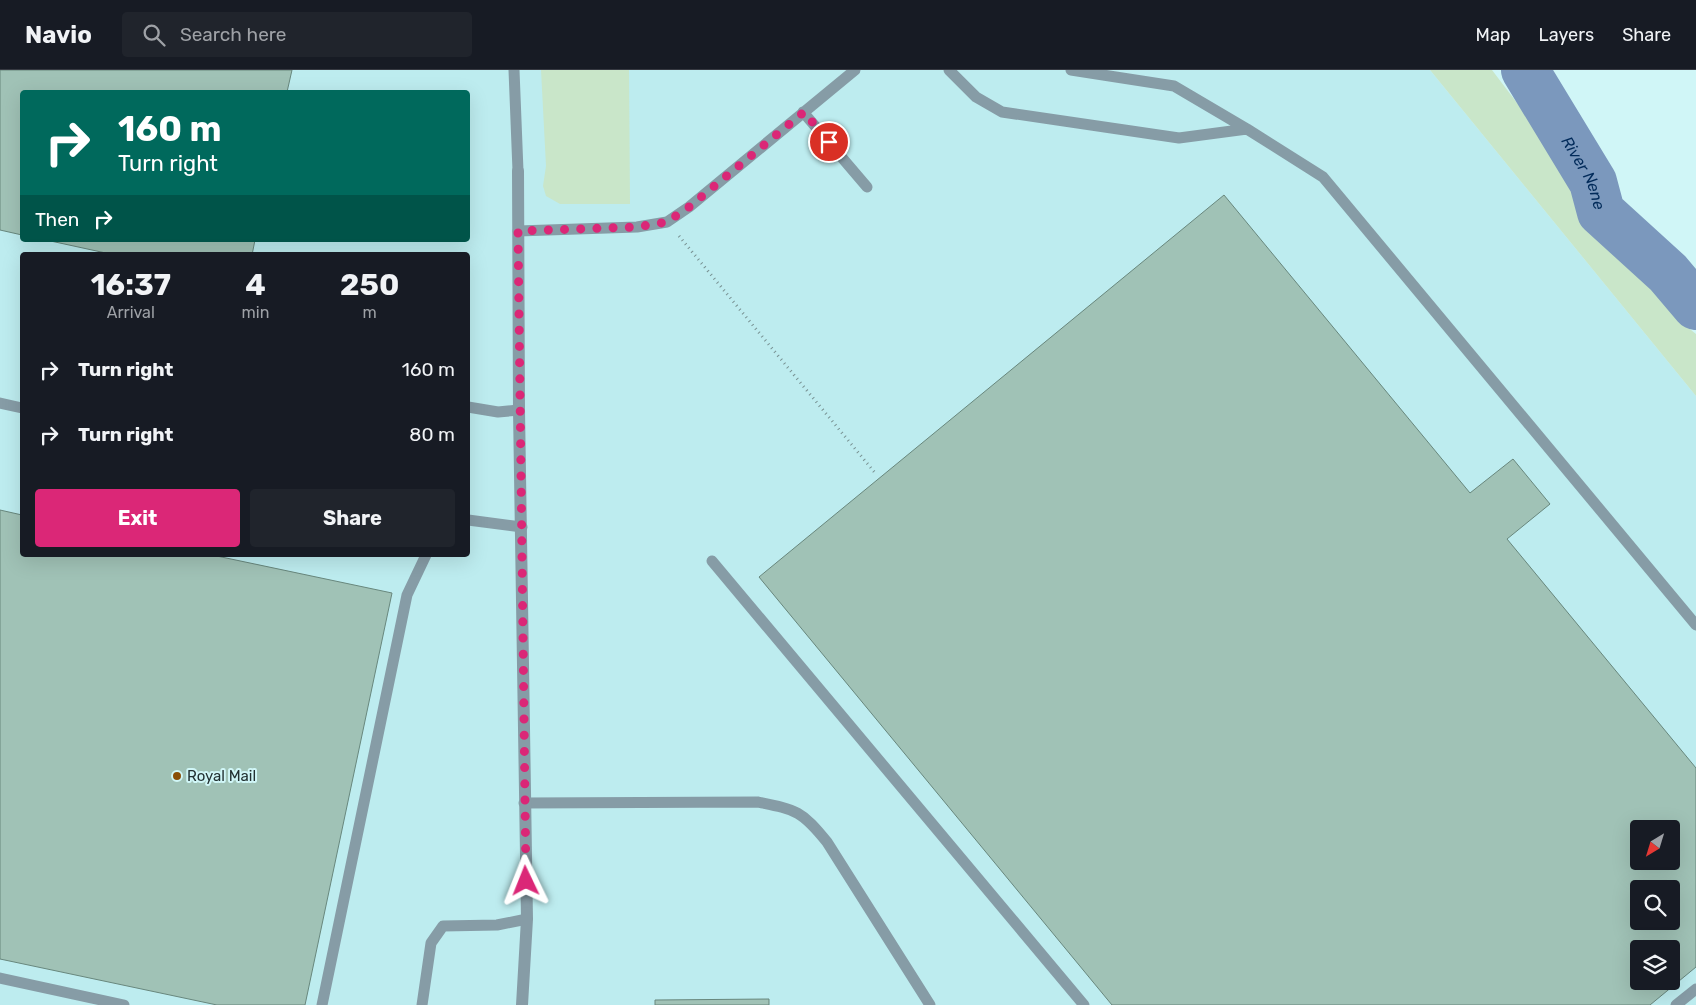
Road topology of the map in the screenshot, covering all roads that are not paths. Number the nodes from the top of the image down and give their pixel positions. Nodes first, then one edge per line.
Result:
1 (514, 70) edge
2 (855, 70) edge
3 (949, 70) edge
4 (1071, 70) edge
5 (804, 112) junction
6 (1248, 129) junction
7 (518, 171) joint
8 (868, 188) dead end
9 (518, 231) junction
10 (0, 403) edge
11 (470, 406) edge
12 (20, 408) edge
13 (519, 410) junction
14 (470, 520) edge
15 (522, 527) junction
16 (425, 557) edge
17 (712, 561) dead end
18 (1696, 625) edge
19 (524, 803) junction
20 (527, 920) junction
21 (0, 978) edge
22 (1696, 989) edge
23 (124, 1005) edge
24 (322, 1005) edge
25 (422, 1005) edge
26 (522, 1005) edge
27 (930, 1005) edge
28 (1084, 1005) edge
29 (1676, 1005) edge

1 - 7 lane
2 - 5 lane
3 - 6 lane
4 - 6 lane
5 - 8 lane
5 - 9 lane
6 - 18 lane
7 - 9 street
9 - 13 street
10 - 12 lane
11 - 13 lane
13 - 15 street
14 - 15 lane
15 - 19 street
16 - 24 lane
17 - 28 lane
19 - 20 street
19 - 27 lane
20 - 25 lane
20 - 26 street
21 - 23 lane
22 - 29 lane

